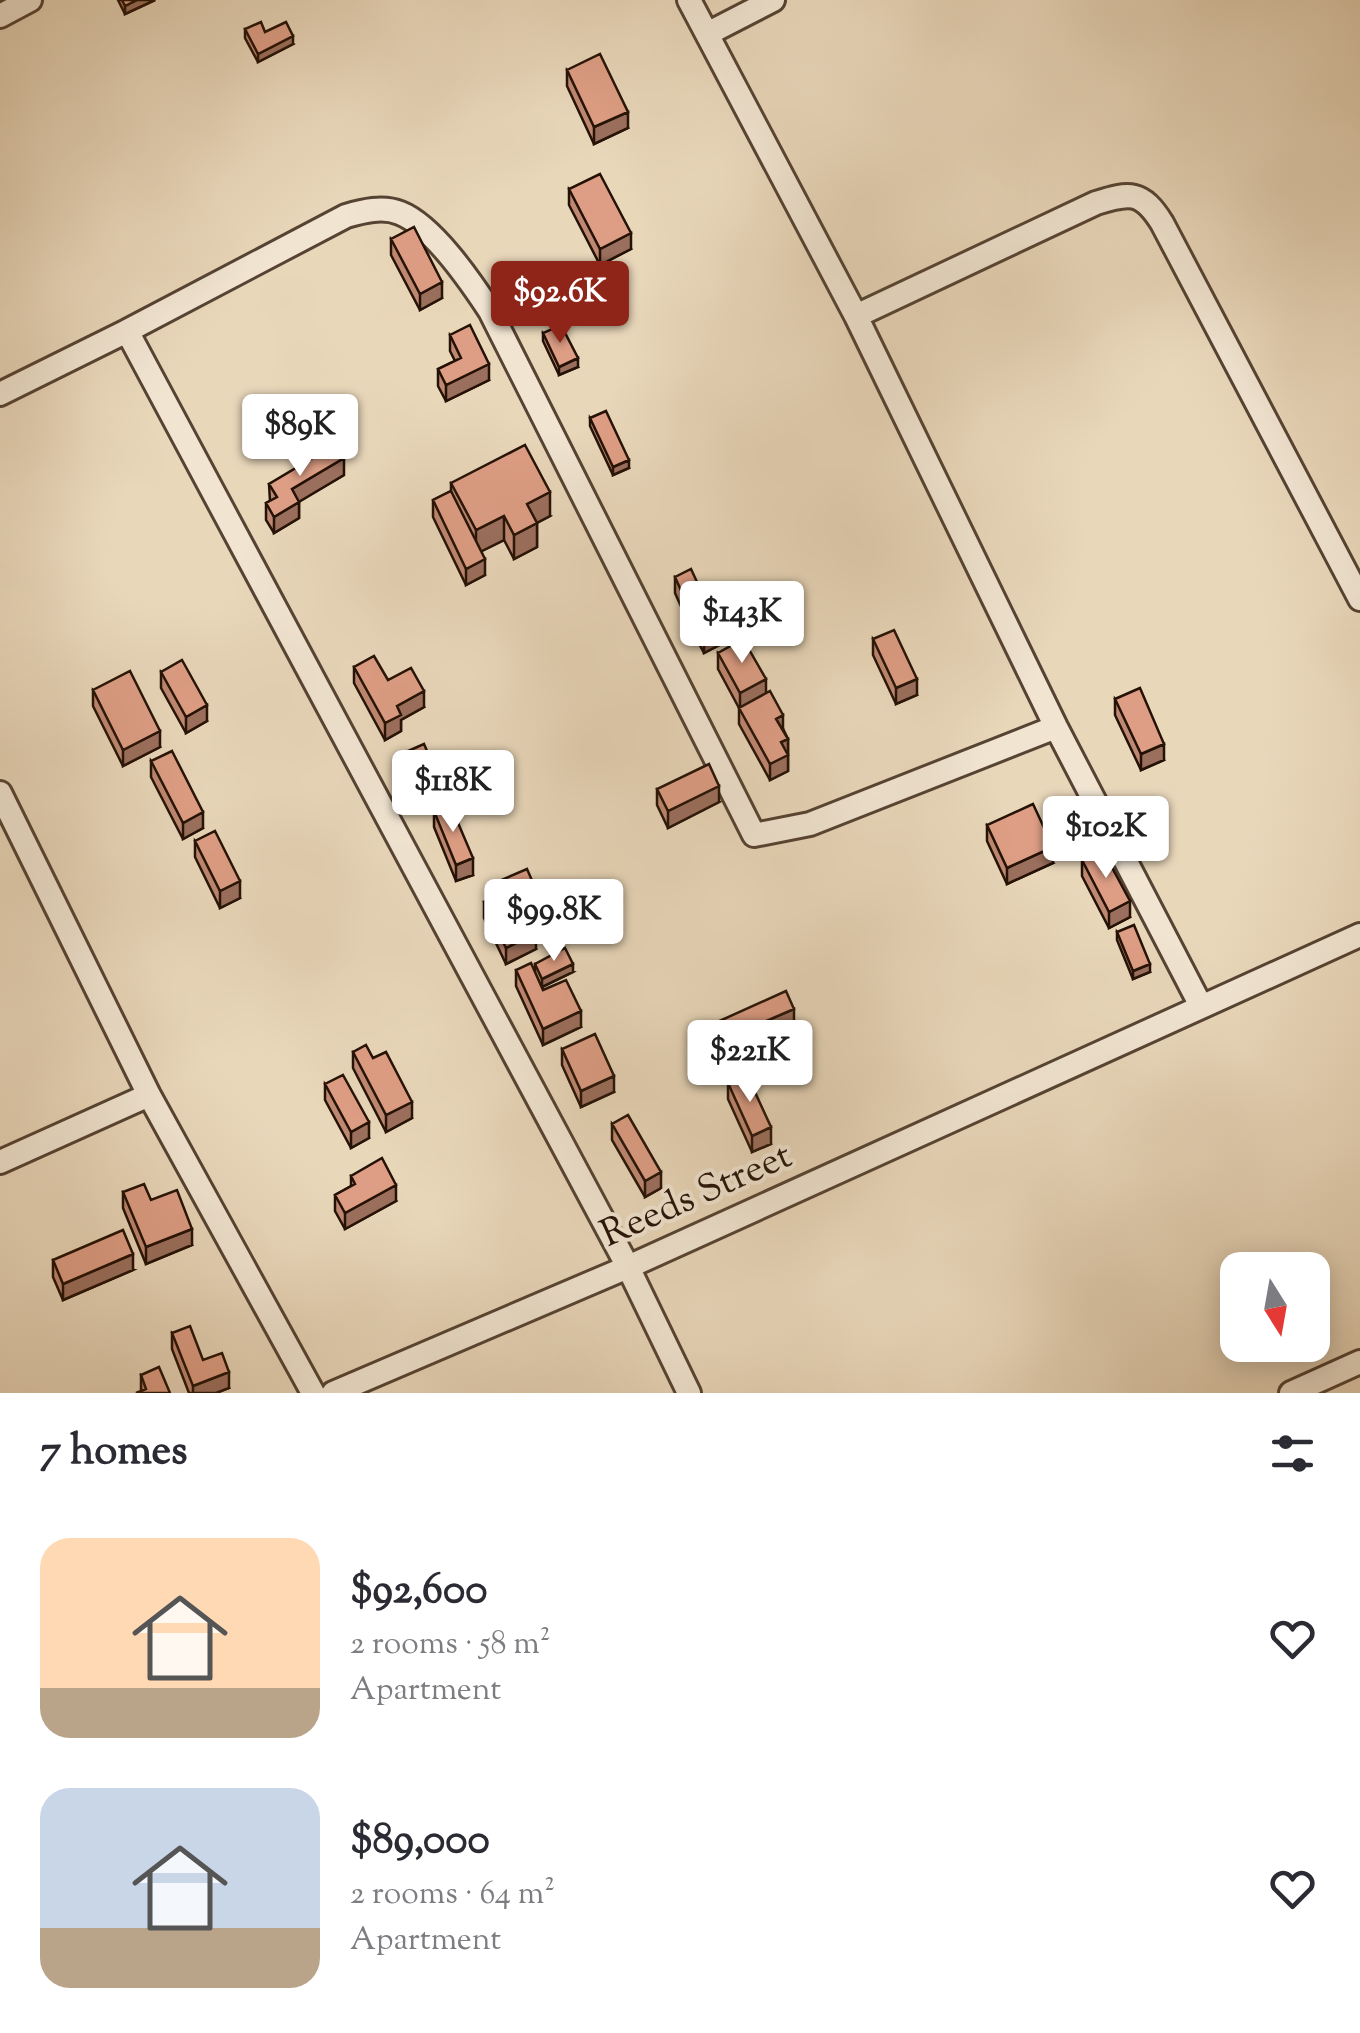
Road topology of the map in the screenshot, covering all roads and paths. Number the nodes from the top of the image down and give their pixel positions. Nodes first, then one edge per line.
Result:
1 (30, 0) edge
2 (689, 0) edge
3 (773, 0) edge
4 (0, 16) edge
5 (708, 34) junction
6 (856, 316) junction
7 (127, 332) junction
8 (0, 394) edge
9 (1360, 600) edge
10 (1056, 727) junction
11 (0, 793) edge
12 (1360, 935) edge
13 (1201, 1006) junction
14 (149, 1095) junction
15 (0, 1162) edge
16 (628, 1267) junction
17 (1360, 1362) edge
18 (312, 1393) edge
19 (333, 1393) edge
20 (689, 1393) edge
21 (1291, 1393) edge

1 - 4 street
2 - 5 street
3 - 5 street
5 - 6 street
6 - 9 street
6 - 10 street
7 - 8 street
7 - 10 street
7 - 16 street
10 - 13 street
11 - 14 street
12 - 13 street, Reeds Street
13 - 16 street, Reeds Street
14 - 15 street
14 - 18 street
16 - 19 street, Reeds Street
16 - 20 street
17 - 21 street

